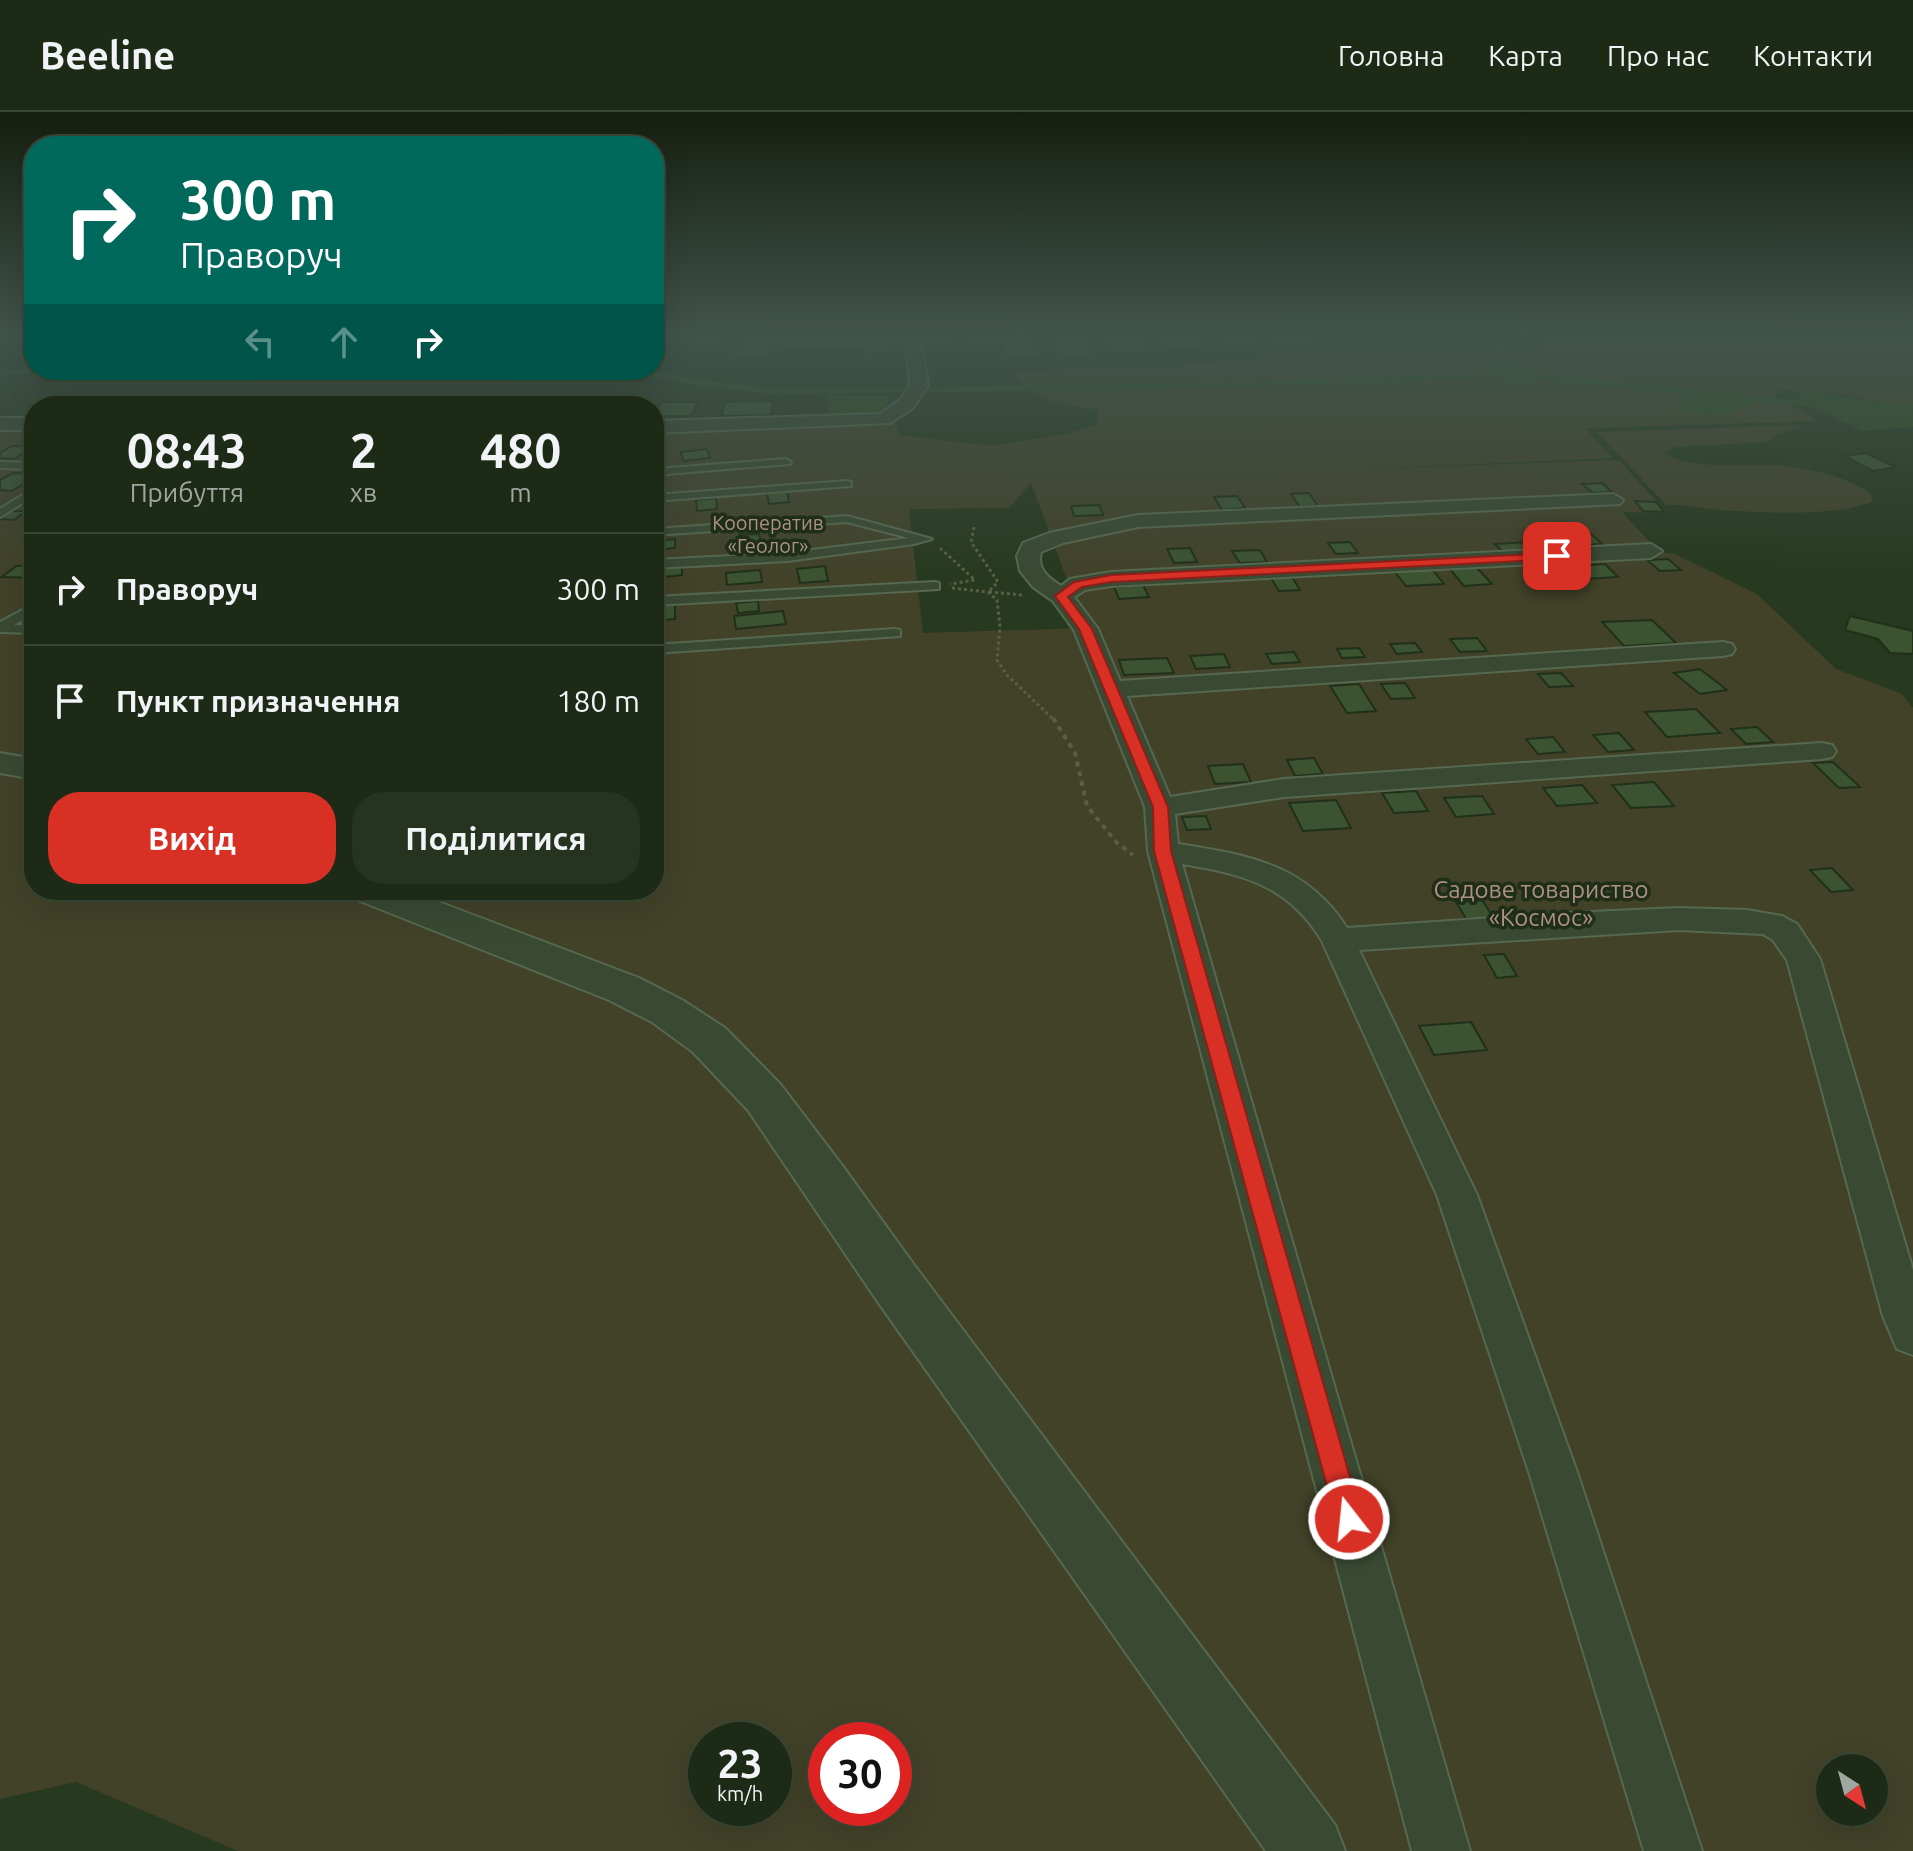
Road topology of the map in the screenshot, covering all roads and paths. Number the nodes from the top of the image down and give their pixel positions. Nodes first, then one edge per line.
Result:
1 (891, 414) edge
2 (0, 424) edge
3 (24, 424) edge
4 (664, 427) edge
5 (786, 462) dead end
6 (0, 465) edge
7 (24, 466) edge
8 (664, 471) edge
9 (847, 484) dead end
10 (664, 497) edge
11 (24, 498) edge
12 (1613, 500) dead end
13 (0, 514) edge
14 (974, 527) dead end
15 (664, 531) edge
16 (1651, 551) dead end
17 (664, 563) edge
18 (935, 586) joint
19 (988, 592) junction
20 (1061, 596) junction
21 (664, 600) edge
22 (24, 614) edge
23 (0, 628) edge
24 (24, 629) edge
25 (895, 633) dead end
26 (664, 648) edge
27 (1723, 649) dead end
28 (1112, 689) junction
29 (1822, 751) dead end
30 (0, 763) edge
31 (24, 767) edge
32 (1160, 807) junction
33 (1167, 868) junction
34 (395, 900) edge
35 (1338, 940) junction
36 (1913, 1335) edge
37 (1309, 1851) edge
38 (1441, 1851) edge
39 (1673, 1851) edge

1 - 4 street
2 - 3 street
5 - 8 lane
6 - 7 lane
9 - 10 lane
11 - 13 lane
12 - 20 street
14 - 19 path
15 - 17 lane
16 - 20 street
18 - 19 path
18 - 21 lane
19 - 33 path
20 - 28 street
22 - 23 lane
23 - 24 lane
25 - 26 lane
27 - 28 street
28 - 32 street
29 - 32 street
30 - 31 street
32 - 33 street
33 - 35 street
33 - 38 street
34 - 37 street
35 - 36 street
35 - 39 street

